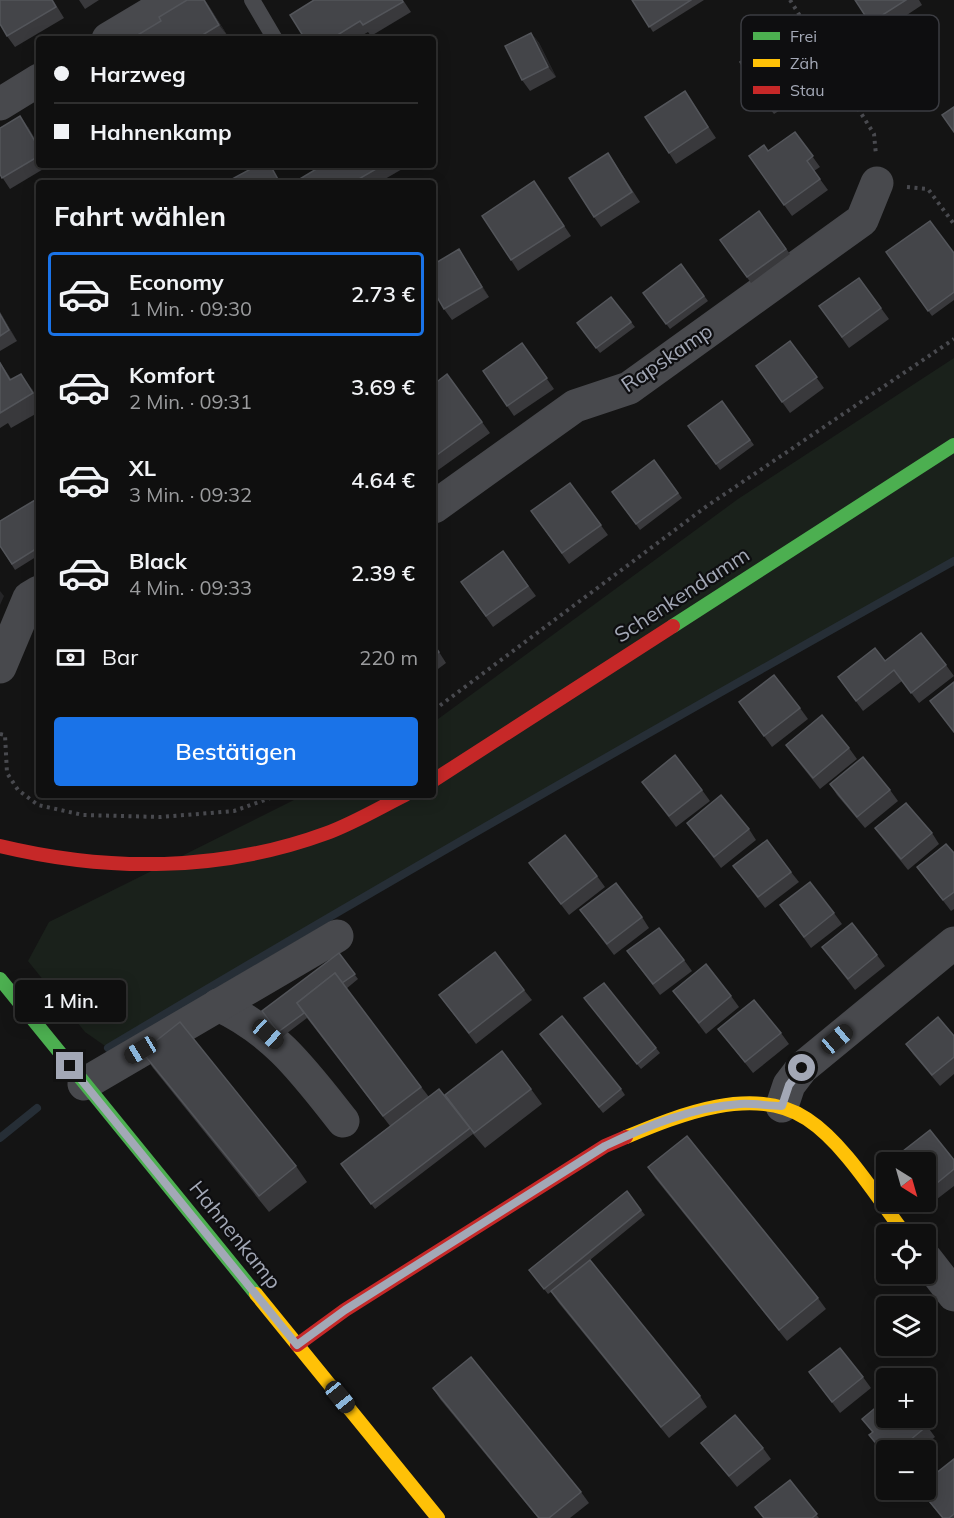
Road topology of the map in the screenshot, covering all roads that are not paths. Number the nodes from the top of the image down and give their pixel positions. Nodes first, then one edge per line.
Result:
1 (173, 0) edge
2 (252, 0) edge
3 (113, 36) edge
4 (273, 36) edge
5 (36, 82) edge
6 (0, 104) edge
7 (877, 183) road end
8 (954, 444) edge
9 (436, 506) edge
10 (36, 594) edge
11 (0, 667) edge
12 (436, 779) edge
13 (399, 798) edge
14 (0, 846) edge
15 (338, 936) dead end
16 (954, 943) edge
17 (0, 979) edge
18 (218, 1005) junction
19 (84, 1084) junction
20 (782, 1106) junction
21 (343, 1121) dead end
22 (897, 1224) edge
23 (936, 1272) edge
24 (954, 1295) edge
25 (297, 1345) junction
26 (438, 1518) edge

1 - 3 street
2 - 4 lane
5 - 6 street
7 - 9 street, Rapskamp
8 - 12 street, Schenkendamm
10 - 11 street
13 - 14 street
15 - 18 street
16 - 20 street
17 - 19 street, Hahnenkamp
18 - 19 street
18 - 21 street
19 - 25 street, Hahnenkamp
20 - 22 street
20 - 25 street
23 - 24 street
25 - 26 street, Hahnenkamp

